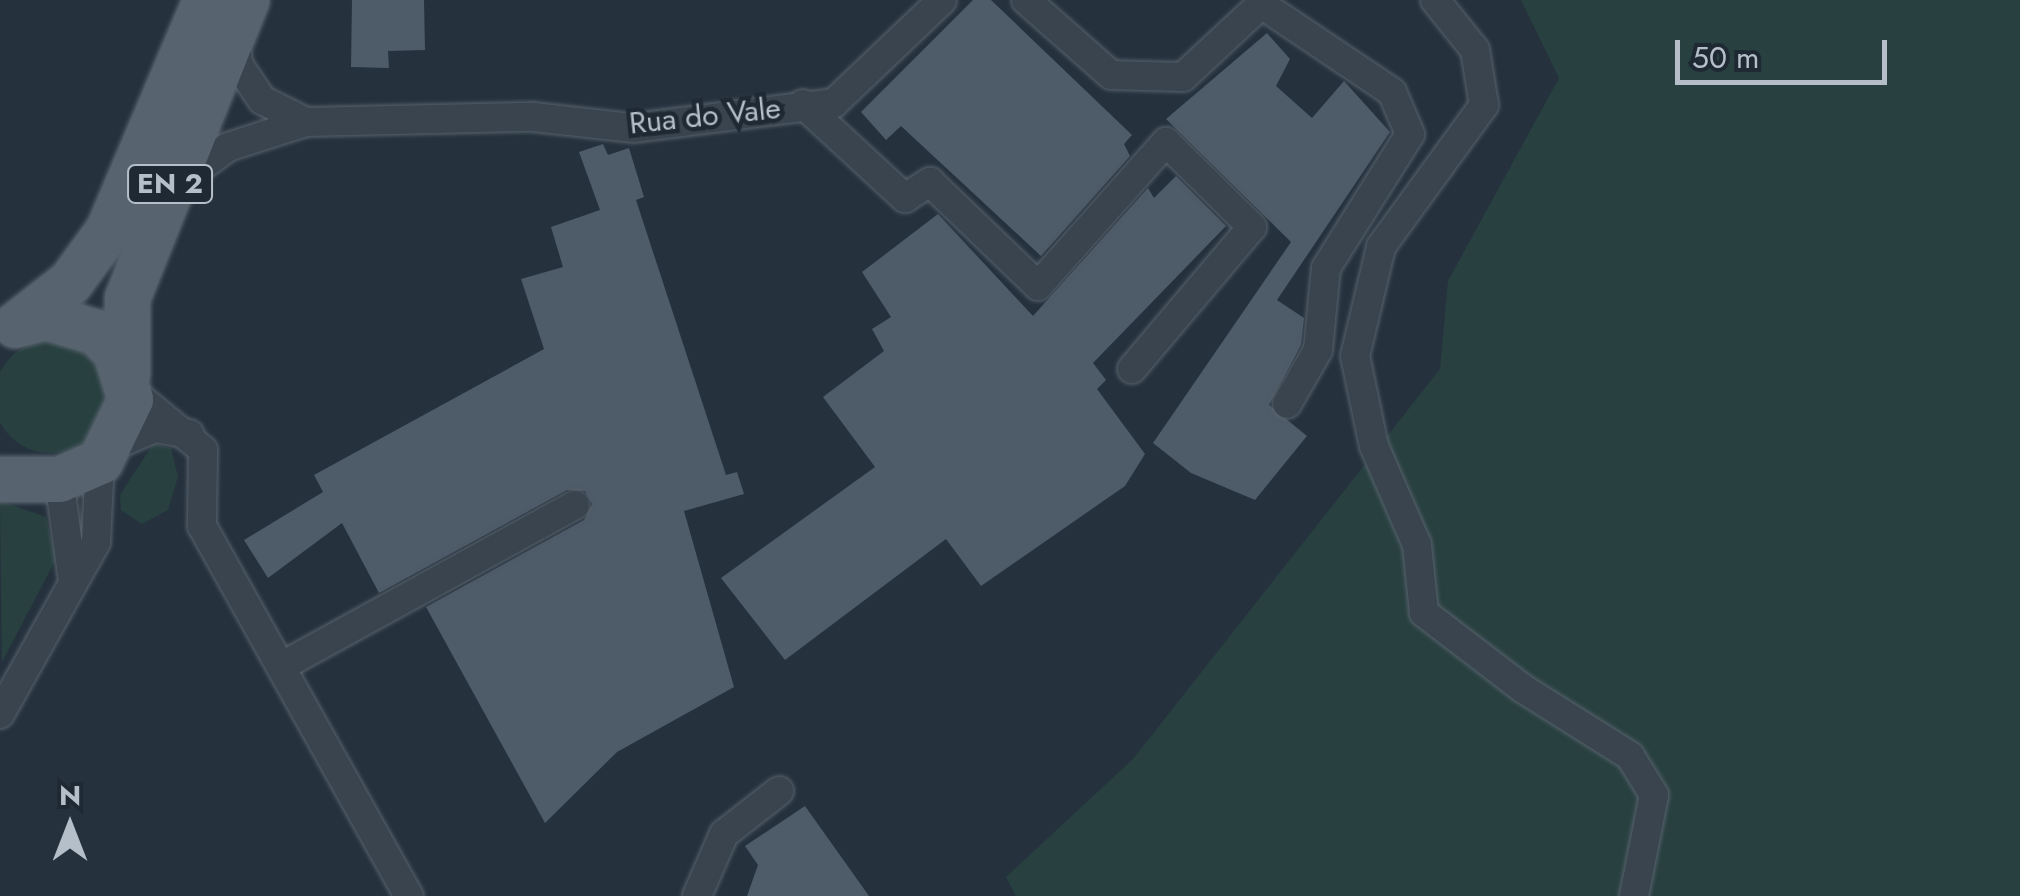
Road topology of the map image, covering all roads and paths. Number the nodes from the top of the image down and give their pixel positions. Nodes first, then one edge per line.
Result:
1 (204, 0) edge
2 (942, 0) edge
3 (1026, 0) edge
4 (1436, 0) edge
5 (1264, 2) edge
6 (241, 17) edge
7 (803, 104) junction
8 (306, 122) junction
9 (167, 192) junction
10 (10, 327) edge
11 (1132, 370) dead end
12 (128, 382) junction
13 (1287, 404) dead end
14 (195, 436) junction
15 (105, 454) junction
16 (24, 475) edge
17 (575, 505) dead end
18 (72, 592) junction
19 (284, 665) junction
20 (0, 714) edge
21 (779, 791) dead end
22 (409, 896) edge
23 (697, 896) edge
24 (1634, 896) edge

1 - 10 main road, EN 2
2 - 7 street, Rua do Vale
3 - 5 street
4 - 24 street
5 - 13 street
6 - 8 street
6 - 9 main road, EN 2
7 - 8 street, Rua do Vale
7 - 11 street
8 - 9 street
9 - 12 main road, EN 2
10 - 12 main road, EN 2
12 - 14 street
12 - 15 main road, EN 2
14 - 15 street
14 - 19 street
15 - 16 main road
15 - 18 street
16 - 18 street
17 - 19 street
18 - 20 street
19 - 22 street
21 - 23 street

